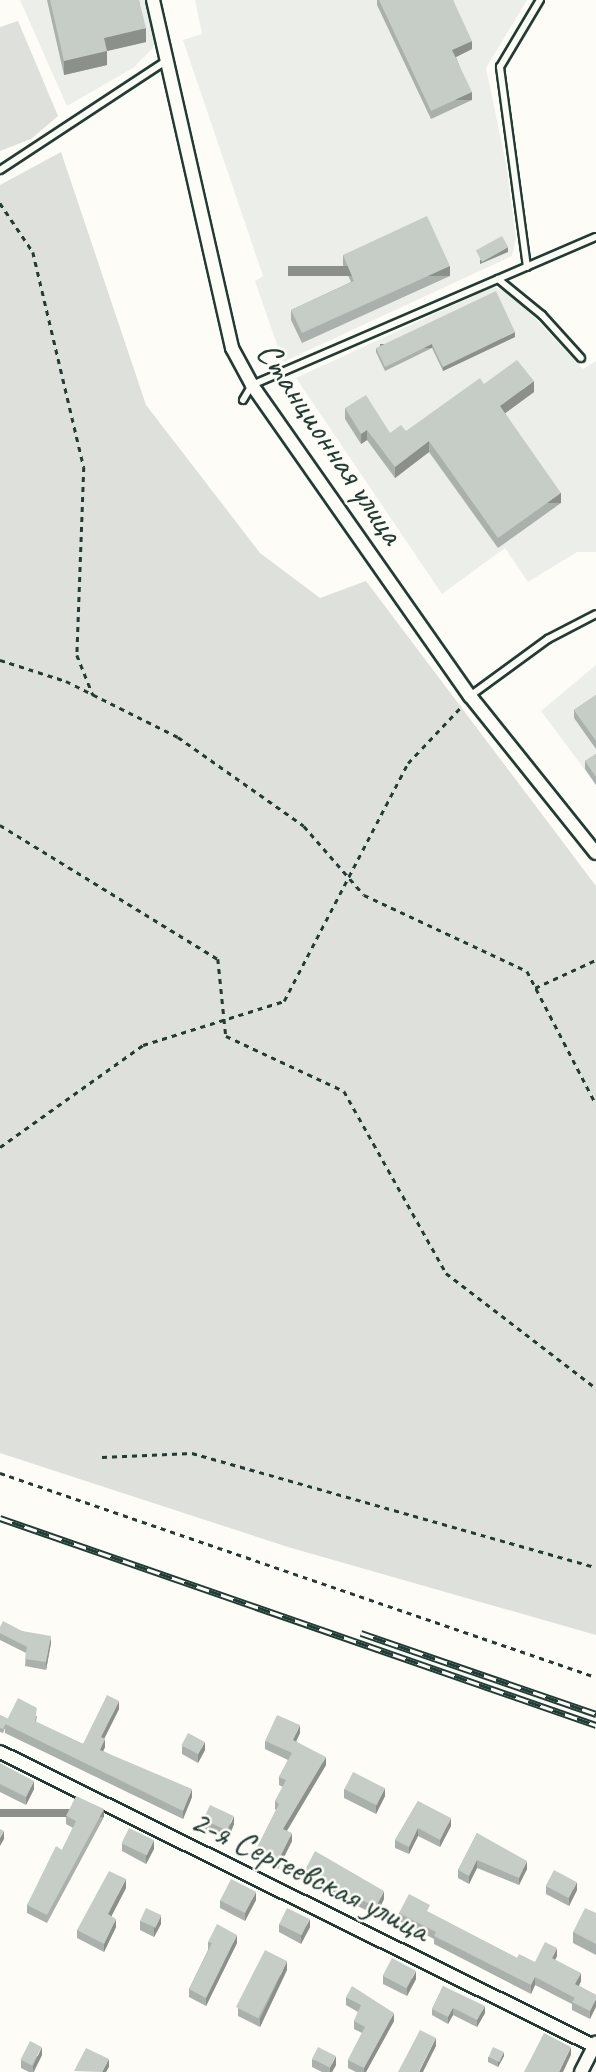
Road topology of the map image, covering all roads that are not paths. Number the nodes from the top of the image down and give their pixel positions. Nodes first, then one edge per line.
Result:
1 (153, 0) edge
2 (540, 0) edge
3 (168, 61) junction
4 (0, 170) edge
5 (596, 237) edge
6 (527, 267) junction
7 (498, 279) junction
8 (581, 358) dead end
9 (251, 385) junction
10 (243, 400) dead end
11 (596, 614) edge
12 (470, 696) junction
13 (595, 850) edge
14 (0, 1752) edge
15 (595, 2046) edge
16 (581, 2072) edge

1 - 3 street, Станционная улица
2 - 6 lane
3 - 4 lane
3 - 9 street, Станционная улица
5 - 6 lane
6 - 7 lane
7 - 8 lane
7 - 9 lane
9 - 10 lane
9 - 12 street, Станционная улица
11 - 12 lane
12 - 13 street, Станционная улица
14 - 15 street, 2-я Сергеевская улица
15 - 16 street

